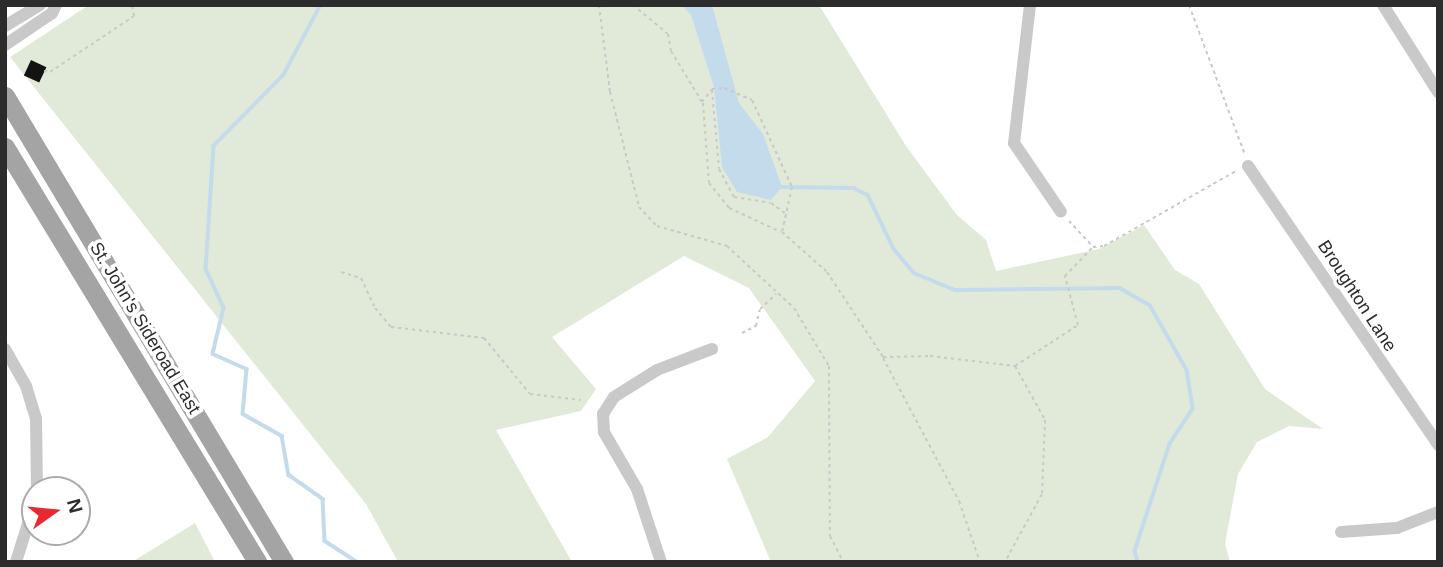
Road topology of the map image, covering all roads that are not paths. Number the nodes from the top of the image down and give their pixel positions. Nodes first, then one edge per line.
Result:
1 (40, 5) edge
2 (56, 5) edge
3 (1030, 5) edge
4 (1383, 5) edge
5 (5, 26) edge
6 (5, 45) edge
7 (1438, 92) edge
8 (5, 96) edge
9 (5, 147) edge
10 (1248, 166) road end
11 (1061, 212) road end
12 (5, 349) edge
13 (712, 349) dead end
14 (1438, 445) edge
15 (38, 476) edge
16 (1438, 512) edge
17 (1341, 532) dead end
18 (257, 562) edge
19 (284, 562) edge
20 (661, 562) edge

1 - 5 street
2 - 6 street
3 - 11 street
4 - 7 street
8 - 19 main road, St. John's Sideroad East
9 - 18 main road, St. John's Sideroad East
10 - 14 street, Broughton Lane
12 - 15 street
13 - 20 street
16 - 17 street

